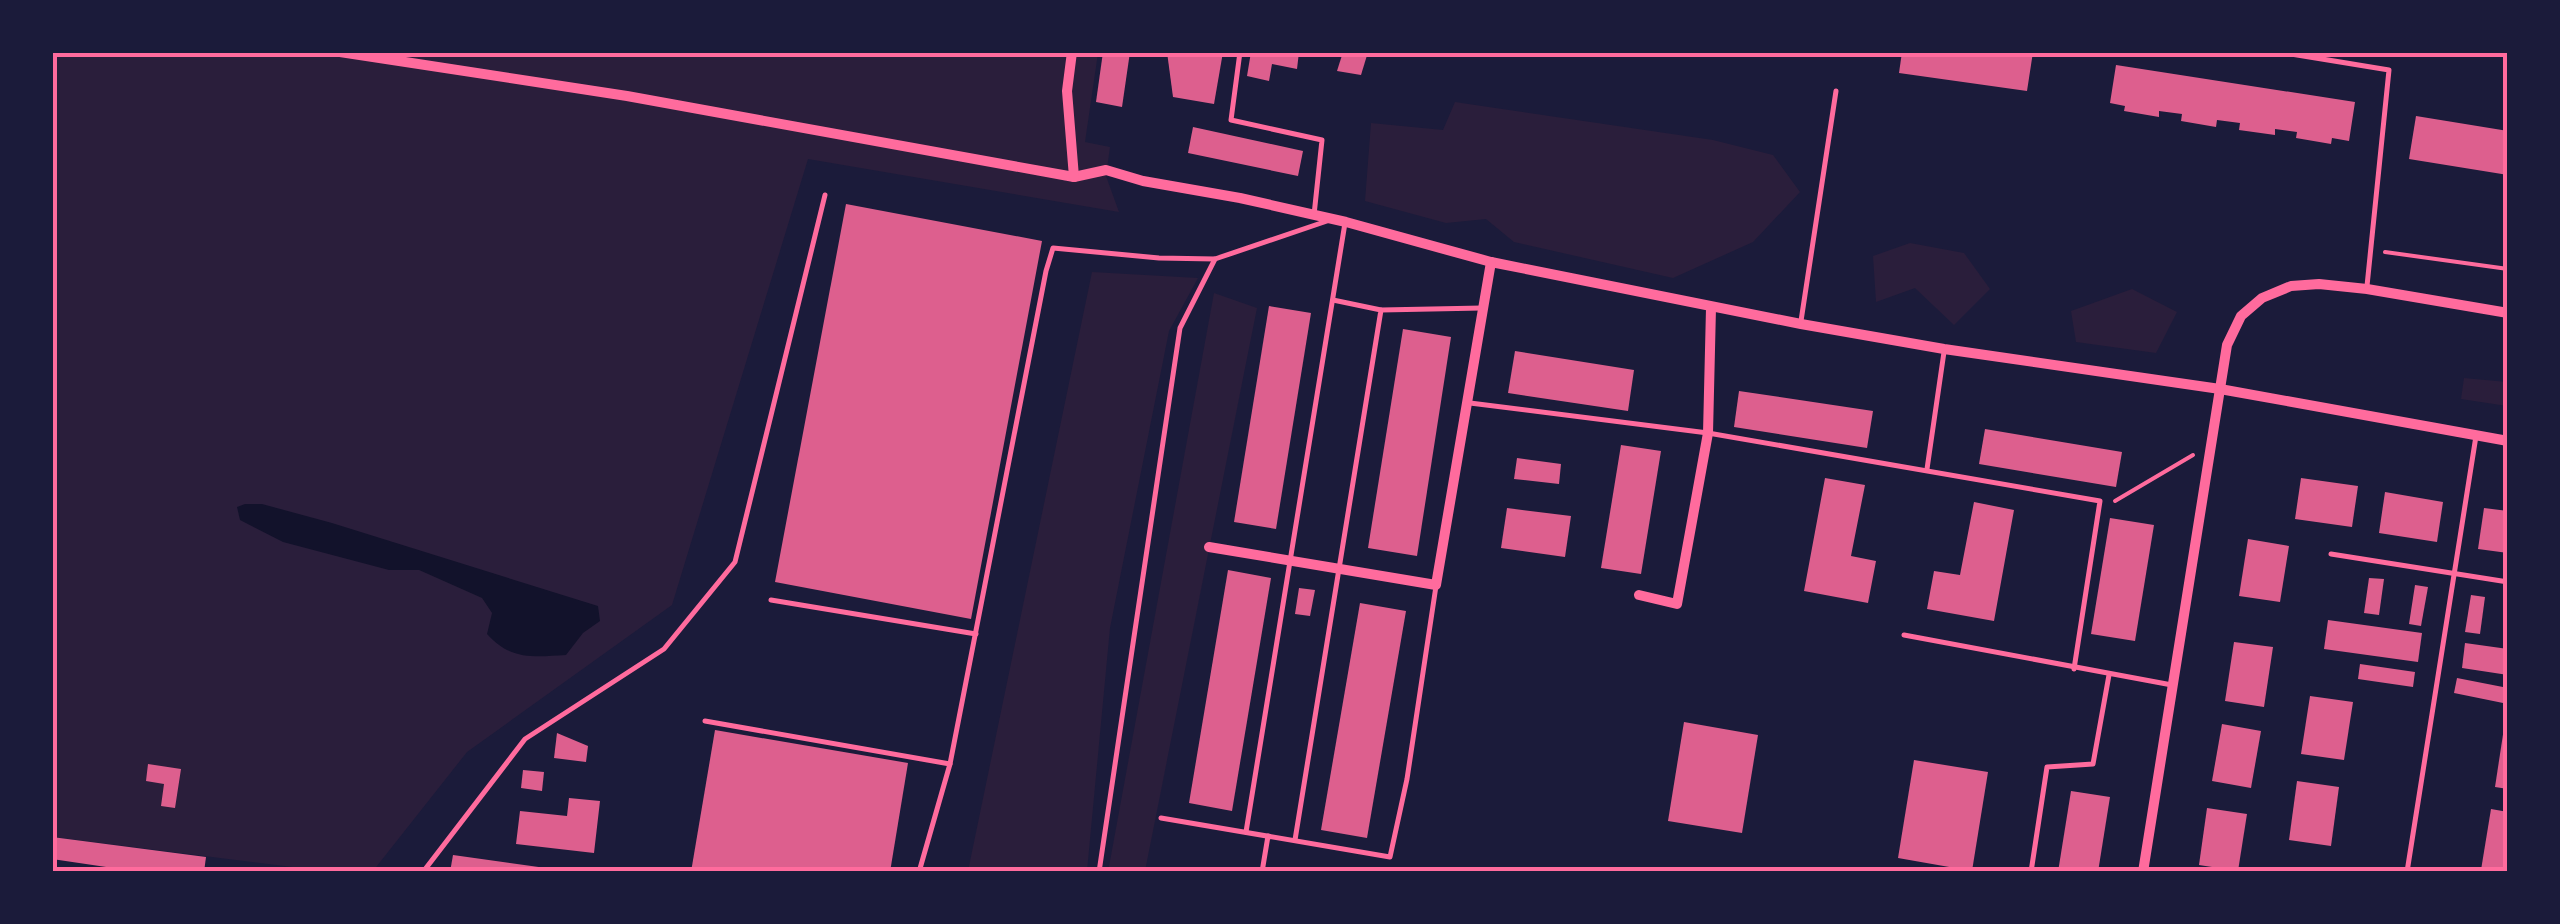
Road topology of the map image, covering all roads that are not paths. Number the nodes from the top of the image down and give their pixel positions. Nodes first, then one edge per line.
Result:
1 (340, 52) edge
2 (1072, 52) edge
3 (1240, 52) edge
4 (2279, 52) edge
5 (1836, 91) dead end
6 (1074, 177) junction
7 (825, 195) dead end
8 (1314, 216) junction
9 (1332, 220) junction
10 (1346, 222) junction
11 (1215, 259) junction
12 (1491, 262) junction
13 (2367, 289) junction
14 (1333, 300) junction
15 (1482, 308) junction
16 (1711, 308) junction
17 (1381, 310) junction
18 (2508, 313) edge
19 (1801, 324) junction
20 (1944, 348) junction
21 (2220, 389) junction
22 (1466, 402) junction
23 (1708, 433) junction
24 (2476, 436) junction
25 (2508, 441) edge
26 (1927, 470) junction
27 (1208, 547) dead end
28 (2331, 554) dead end
29 (1291, 560) junction
30 (1341, 568) junction
31 (2454, 573) junction
32 (2508, 582) edge
33 (1436, 586) junction
34 (1639, 595) dead end
35 (771, 600) dead end
36 (976, 634) junction
37 (1904, 636) dead end
38 (2074, 668) junction
39 (2110, 675) junction
40 (2172, 685) junction
41 (705, 722) dead end
42 (950, 764) junction
43 (1161, 818) dead end
44 (1246, 832) junction
45 (1268, 836) junction
46 (1296, 840) junction
47 (423, 872) edge
48 (919, 872) edge
49 (1099, 872) edge
50 (1262, 872) edge
51 (2031, 872) edge
52 (2143, 872) edge
53 (2406, 872) edge

1 - 6 street
2 - 6 street
3 - 8 lane
4 - 13 lane
5 - 19 lane
6 - 8 street
7 - 47 lane
8 - 9 street
9 - 10 street
9 - 11 lane
10 - 12 street
10 - 14 lane
11 - 36 lane
11 - 49 lane
12 - 15 street
12 - 16 street
13 - 18 street
13 - 21 street
14 - 17 lane
14 - 29 lane
15 - 17 lane
15 - 22 street
16 - 19 street
16 - 23 street
17 - 30 lane
19 - 20 street
20 - 21 street
20 - 26 lane
21 - 24 street
21 - 40 street
22 - 23 lane
22 - 33 street
23 - 26 lane
23 - 34 street
24 - 25 street
24 - 31 lane
26 - 38 lane
27 - 29 street
28 - 31 lane
29 - 30 street
29 - 44 lane
30 - 33 street
30 - 46 lane
31 - 32 lane
31 - 53 lane
33 - 46 lane
35 - 36 lane
36 - 42 lane
37 - 38 lane
38 - 39 lane
39 - 40 lane
39 - 51 lane
40 - 52 street
41 - 42 lane
42 - 48 lane
43 - 44 lane
44 - 45 lane
45 - 46 lane
45 - 50 lane

